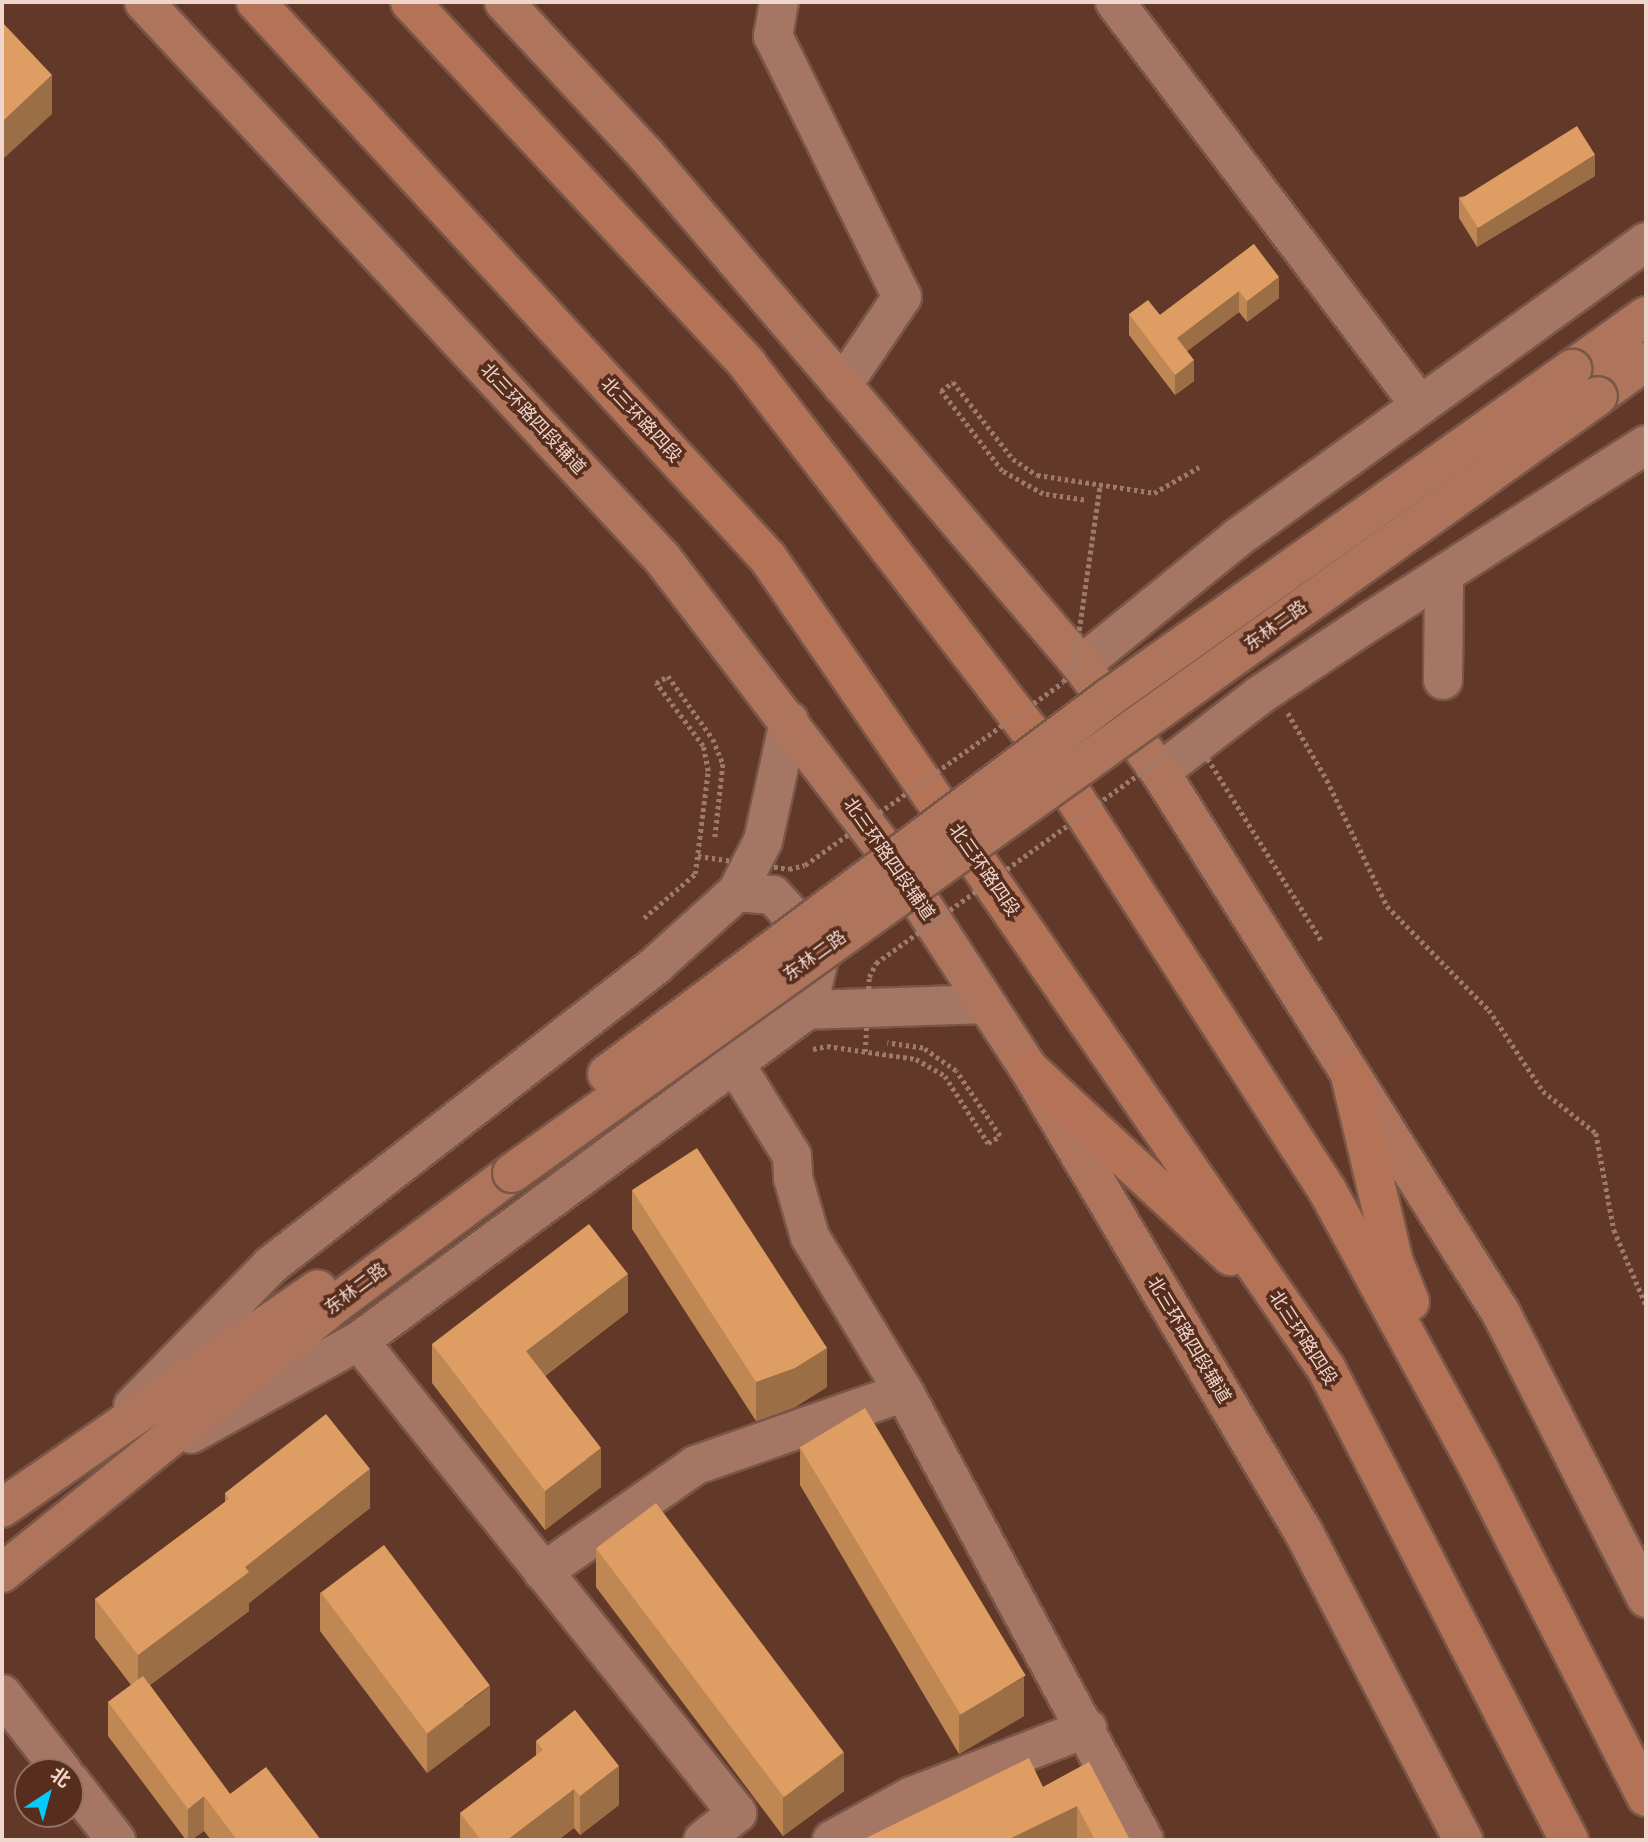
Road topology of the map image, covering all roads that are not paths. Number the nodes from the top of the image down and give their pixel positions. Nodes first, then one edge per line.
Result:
1 (144, 2) edge
2 (256, 2) edge
3 (410, 2) edge
4 (504, 2) edge
5 (779, 2) edge
6 (1115, 2) edge
7 (1646, 242) edge
8 (1646, 316) edge
9 (1646, 361) edge
10 (842, 386) junction
11 (1420, 405) junction
12 (1646, 445) edge
13 (1444, 576) junction
14 (1081, 665) junction
15 (1443, 680) dead end
16 (789, 721) junction
17 (1160, 772) junction
18 (737, 892) junction
19 (984, 1004) junction
20 (807, 1010) junction
21 (735, 1064) junction
22 (1029, 1069) junction
23 (1350, 1074) junction
24 (506, 1164) junction
25 (1282, 1304) junction
26 (359, 1341) junction
27 (904, 1392) junction
28 (106, 1434) junction
29 (146, 1459) junction
30 (1479, 1469) junction
31 (2, 1508) edge
32 (543, 1572) junction
33 (2, 1573) edge
34 (1646, 1598) edge
35 (2, 1694) edge
36 (1087, 1728) junction
37 (52, 1758) edge
38 (1646, 1797) edge
39 (84, 1799) edge
40 (745, 1827) edge
41 (116, 1840) edge
42 (703, 1840) edge
43 (832, 1840) edge
44 (1144, 1840) edge
45 (1463, 1840) edge
46 (1569, 1840) edge

1 - 16 main road, 北三环路四段辅道
2 - 25 highway, 北三环路四段
3 - 30 highway
4 - 10 main road
5 - 10 street
6 - 11 street
7 - 11 street
8 - 24 main road, 东林二路, bridge
9 - 24 main road, 东林二路, bridge
10 - 14 main road
11 - 14 street
12 - 13 street
13 - 15 street
13 - 17 street
14 - 17 main road
16 - 18 street
16 - 19 main road, 北三环路四段辅道
17 - 23 main road
18 - 20 street
18 - 28 street
19 - 20 street
19 - 22 main road, 北三环路四段辅道
20 - 21 street
21 - 26 street
21 - 27 street
22 - 25 highway
22 - 45 main road, 北三环路四段辅道
23 - 30 highway
23 - 34 main road
24 - 28 main road, 东林二路
24 - 29 main road, 东林二路
25 - 46 highway, 北三环路四段
26 - 29 street
26 - 32 street
27 - 32 street
27 - 36 street
28 - 31 main road, 东林二路
29 - 33 main road, 东林二路
30 - 38 highway
32 - 40 street
35 - 37 street
36 - 43 street
36 - 44 street
39 - 41 street
40 - 42 street

